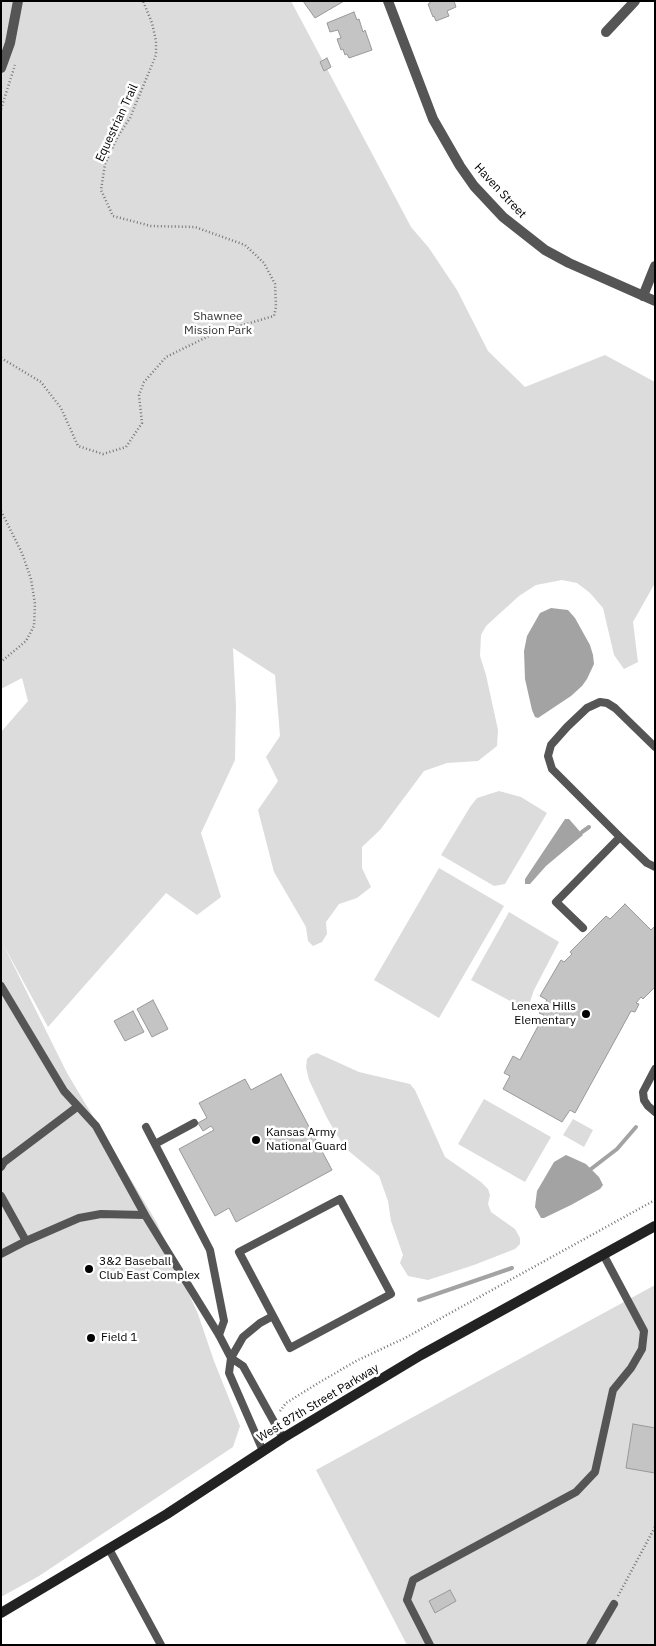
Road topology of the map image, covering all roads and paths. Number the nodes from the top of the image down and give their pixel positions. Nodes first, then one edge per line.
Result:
1 (18, 1) edge
2 (143, 1) edge
3 (388, 1) edge
4 (635, 1) edge
5 (606, 32) dead end
6 (1, 68) edge
7 (655, 266) edge
8 (643, 296) junction
9 (655, 302) edge
10 (1, 358) edge
11 (1, 511) edge
12 (1, 662) edge
13 (655, 747) edge
14 (620, 837) junction
15 (655, 867) edge
16 (583, 928) dead end
17 (1, 986) edge
18 (655, 1069) edge
19 (77, 1107) junction
20 (655, 1112) edge
21 (194, 1123) dead end
22 (146, 1128) dead end
23 (155, 1144) junction
24 (1, 1167) edge
25 (1, 1196) edge
26 (655, 1200) edge
27 (145, 1215) junction
28 (655, 1226) edge
29 (26, 1241) junction
30 (1, 1254) edge
31 (603, 1254) junction
32 (273, 1316) junction
33 (219, 1335) junction
34 (231, 1358) junction
35 (272, 1419) junction
36 (283, 1438) junction
37 (264, 1451) junction
38 (655, 1527) edge
39 (108, 1549) junction
40 (614, 1604) joint
41 (1, 1613) edge
42 (161, 1645) edge
43 (430, 1645) edge
44 (590, 1645) edge

1 - 6 street
2 - 10 path, Equestrian Trail
3 - 8 street, Haven Street
4 - 5 street
7 - 8 street
8 - 9 street, Haven Street
11 - 12 path
13 - 14 lane
14 - 15 lane
14 - 16 lane
17 - 19 lane
18 - 20 lane
19 - 24 lane
19 - 27 lane
21 - 23 lane
22 - 23 lane
23 - 33 lane
25 - 29 lane
26 - 35 path
27 - 29 lane
27 - 33 lane
28 - 31 main road, West 87th Street Parkway
29 - 30 lane
31 - 36 main road, West 87th Street Parkway
31 - 43 lane
32 - 32 lane
32 - 34 lane
33 - 34 lane
34 - 35 lane
34 - 37 lane
35 - 36 lane
36 - 37 main road, West 87th Street Parkway
37 - 39 main road, West 87th Street Parkway
38 - 40 path
39 - 41 main road, West 87th Street Parkway
39 - 42 lane
40 - 44 lane

